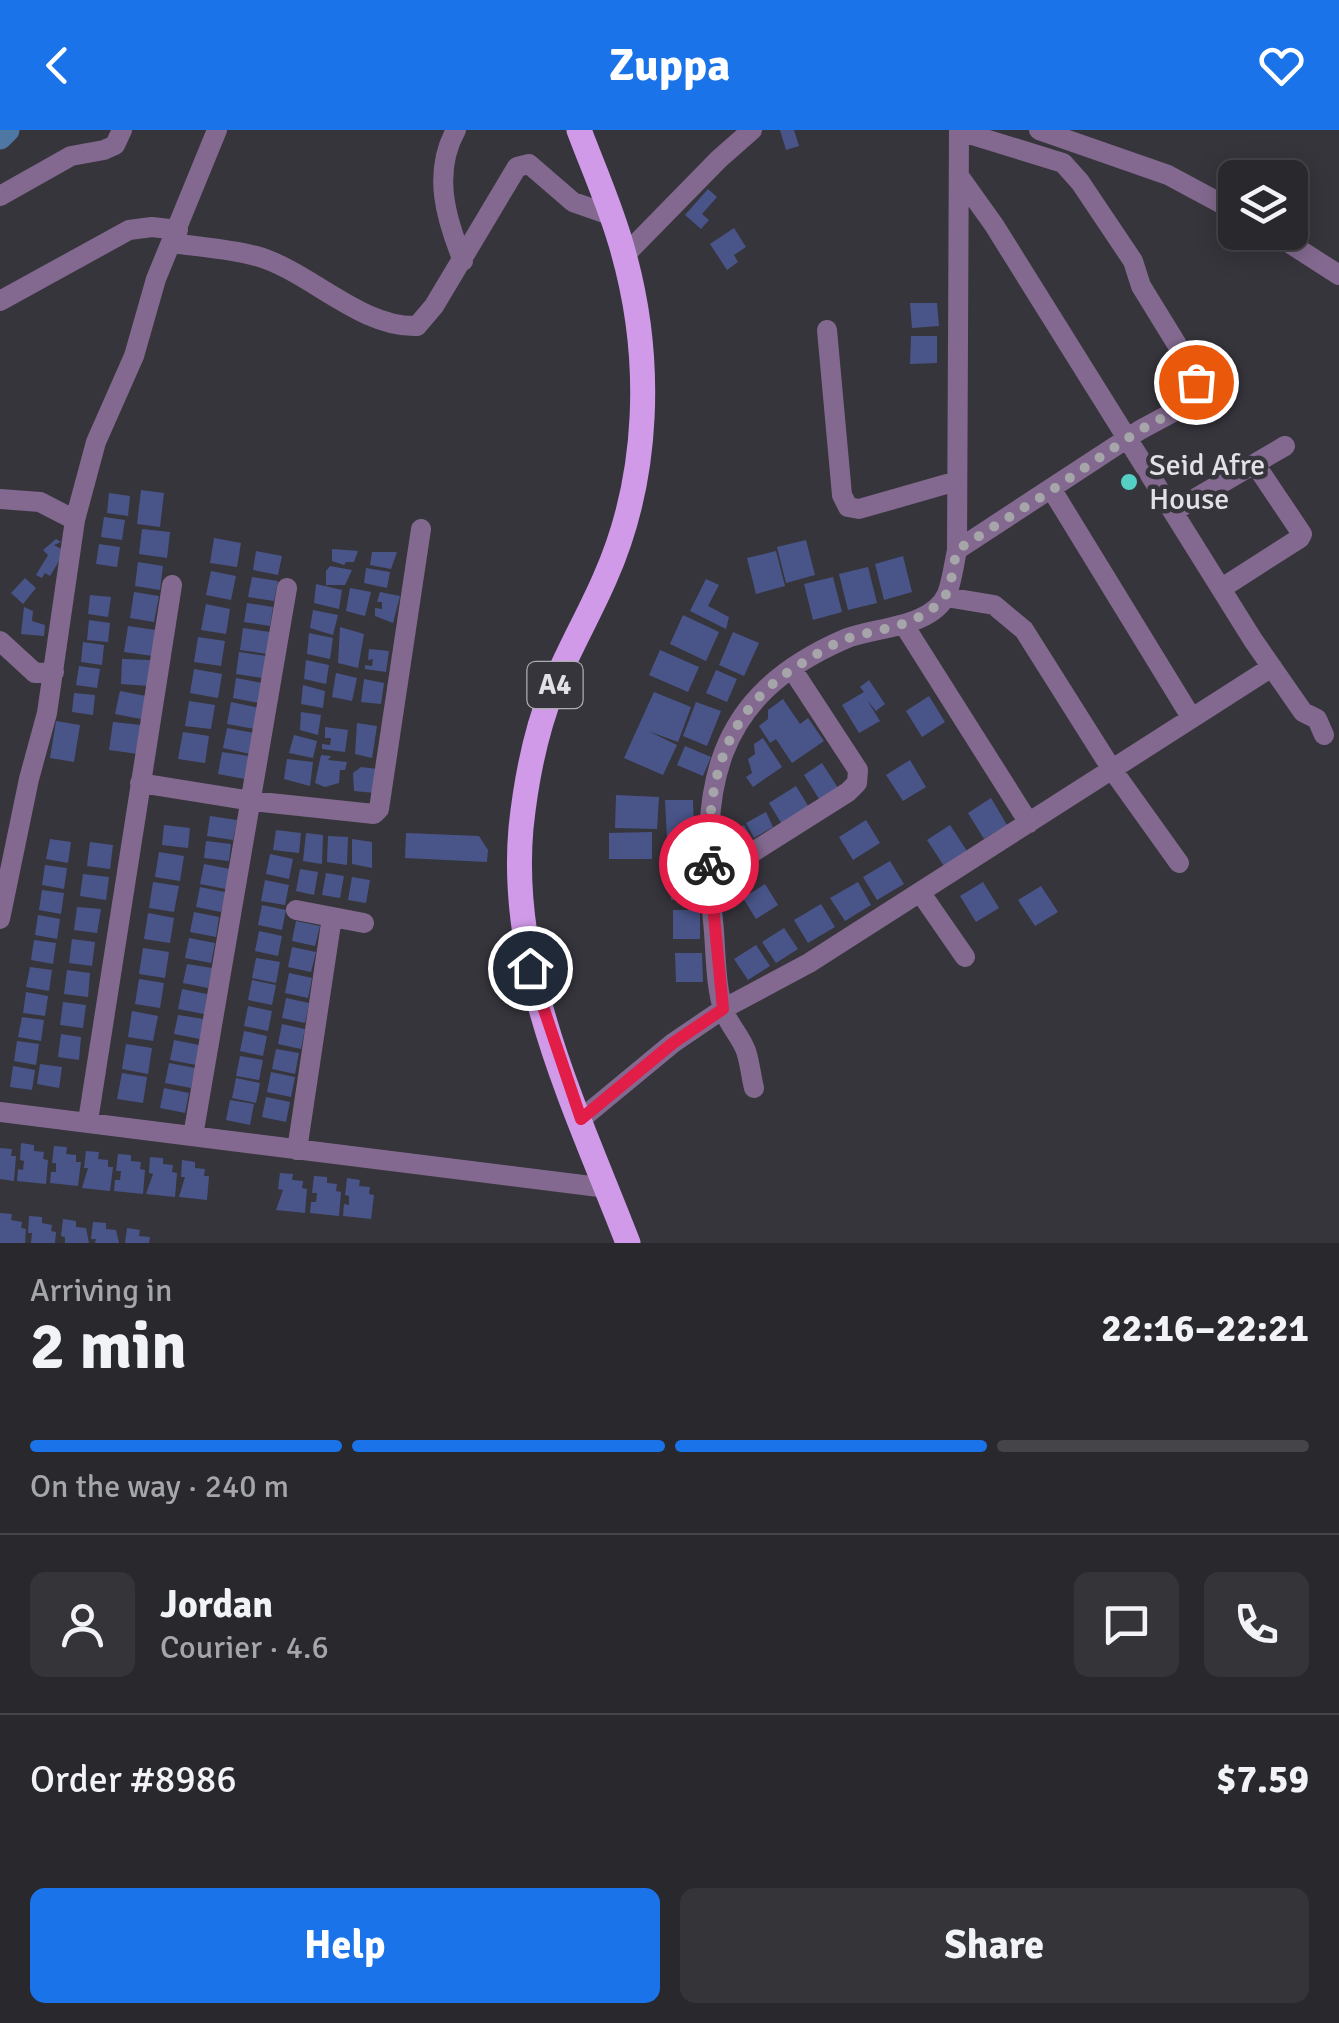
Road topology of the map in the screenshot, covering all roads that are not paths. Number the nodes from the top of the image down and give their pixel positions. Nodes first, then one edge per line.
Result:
1 (122, 130) edge
2 (217, 130) edge
3 (456, 130) edge
4 (579, 130) edge
5 (752, 130) edge
6 (958, 130) edge
7 (1039, 130) edge
8 (960, 176) junction
9 (0, 196) edge
10 (1218, 201) edge
11 (612, 216) junction
12 (175, 236) junction
13 (1301, 250) edge
14 (624, 256) junction
15 (463, 261) junction
16 (1339, 274) edge
17 (0, 302) edge
18 (827, 330) dead end
19 (1127, 439) junction
20 (1285, 446) dead end
21 (1255, 464) junction
22 (957, 481) junction
23 (1052, 490) junction
24 (0, 499) edge
25 (1174, 511) junction
26 (74, 520) junction
27 (421, 529) dead end
28 (957, 550) junction
29 (172, 585) dead end
30 (287, 588) dead end
31 (1222, 588) junction
32 (946, 597) junction
33 (904, 625) junction
34 (0, 641) edge
35 (1272, 668) junction
36 (792, 670) junction
37 (54, 672) junction
38 (1191, 717) junction
39 (1324, 735) dead end
40 (1111, 768) junction
41 (140, 782) junction
42 (252, 801) junction
43 (1028, 823) junction
44 (1179, 863) dead end
45 (709, 880) junction
46 (920, 892) junction
47 (296, 910) dead end
48 (332, 917) junction
49 (0, 919) edge
50 (364, 923) dead end
51 (966, 957) dead end
52 (723, 1009) junction
53 (754, 1088) dead end
54 (0, 1112) edge
55 (581, 1119) junction
56 (88, 1121) junction
57 (193, 1136) junction
58 (297, 1150) junction
59 (607, 1188) junction
60 (628, 1243) edge

1 - 9 street
2 - 12 street
3 - 15 street
4 - 11 main road, A4
5 - 14 street
6 - 8 street
6 - 19 street
7 - 10 street
8 - 19 street
8 - 22 street
11 - 14 main road, A4
11 - 15 street
12 - 15 street
12 - 17 street
12 - 26 street
13 - 16 street
14 - 55 main road, A4
18 - 22 street
19 - 23 street
19 - 25 street
20 - 21 street
21 - 25 street
21 - 31 street
22 - 28 street
23 - 28 street
23 - 38 street
24 - 26 street
25 - 31 street
26 - 37 street
27 - 42 street
28 - 32 street
29 - 41 street
30 - 42 street
31 - 35 street
32 - 33 street
32 - 40 street
33 - 36 street
33 - 43 street
34 - 37 street
35 - 38 street
35 - 39 street
36 - 45 street
36 - 45 street
37 - 49 street
38 - 40 street
40 - 43 street
40 - 44 street
41 - 42 street
41 - 56 street
42 - 57 street
43 - 46 street
45 - 52 street
46 - 51 street
46 - 52 street
47 - 48 street
48 - 50 street
48 - 58 street
52 - 53 street
52 - 55 street
54 - 56 street
55 - 59 main road, A4
56 - 57 street
57 - 58 street
58 - 59 street
59 - 60 main road, A4

